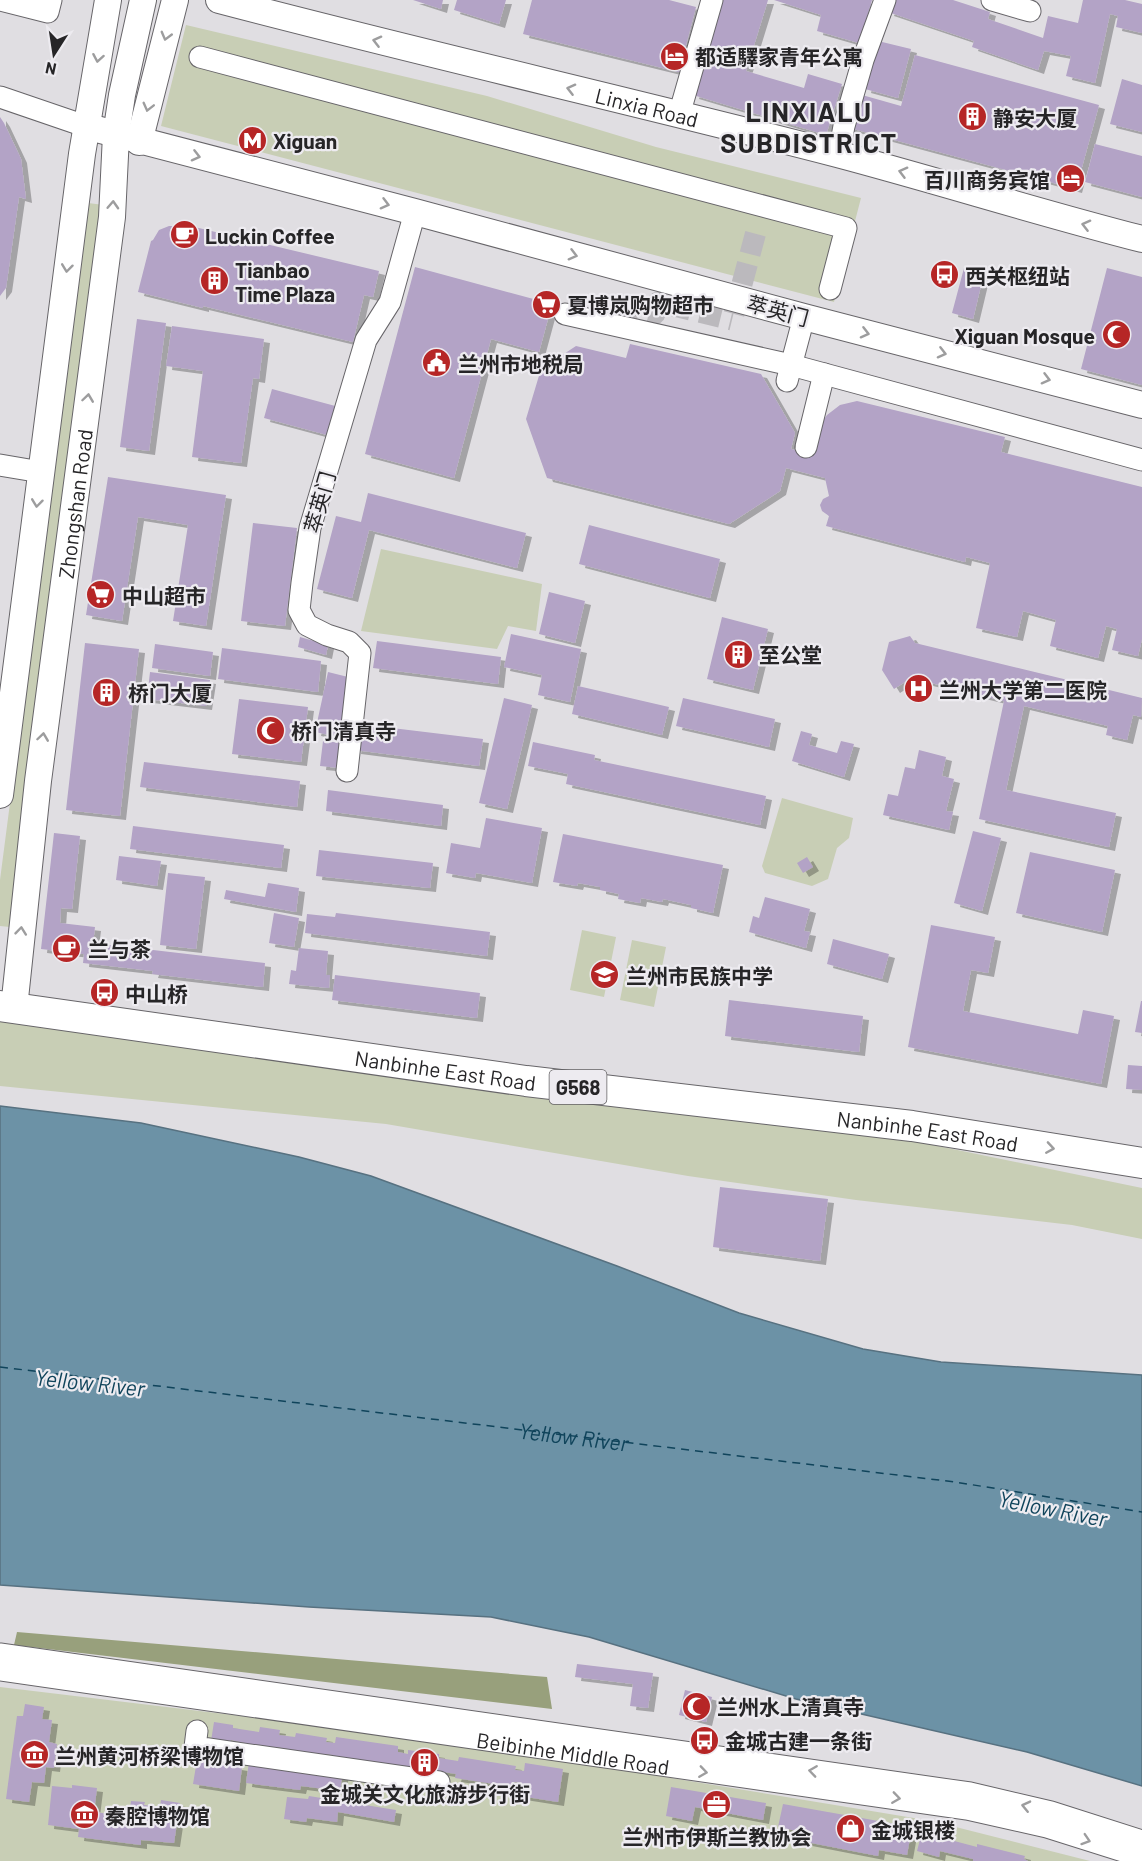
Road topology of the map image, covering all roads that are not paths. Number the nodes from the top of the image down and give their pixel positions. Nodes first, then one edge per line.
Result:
1 (0, 0) edge
2 (51, 0) edge
3 (108, 0) edge
4 (143, 0) edge
5 (175, 0) edge
6 (219, 0) edge
7 (712, 0) edge
8 (885, 0) edge
9 (992, 0) edge
10 (1029, 11) dead end
11 (200, 57) dead end
12 (157, 71) junction
13 (122, 94) junction
14 (0, 97) edge
15 (679, 116) junction
16 (86, 126) junction
17 (128, 139) junction
18 (838, 154) junction
19 (415, 212) junction
20 (1142, 238) edge
21 (830, 289) dead end
22 (565, 314) dead end
23 (804, 317) junction
24 (789, 373) junction
25 (824, 374) junction
26 (1142, 405) edge
27 (806, 447) dead end
28 (1142, 460) edge
29 (0, 465) edge
30 (41, 472) junction
31 (346, 771) dead end
32 (0, 795) edge
33 (7, 998) edge
34 (1142, 1143) edge
35 (1142, 1163) edge
36 (0, 1654) edge
37 (0, 1670) edge
38 (197, 1731) dead end
39 (605, 1750) junction
40 (439, 1782) dead end
41 (1142, 1841) edge
42 (1142, 1857) edge

1 - 2 street
3 -> 16 main road, Zhongshan Road
4 - 13 main road, Zhongshan Road
5 -> 12 main road
15 -> 6 main road, Linxia Road
7 - 15 street
8 - 18 street
9 - 10 street
11 - 21 street
12 - 13 main road
12 -> 17 main road
13 - 16 main road
13 - 17 main road, Zhongshan Road
14 - 16 street
15 - 18 main road, Linxia Road
16 - 17 main road, 萃英门
16 -> 30 main road, Zhongshan Road
17 -> 19 main road, 萃英门
33 -> 17 main road, Zhongshan Road
20 -> 18 main road, Linxia Road
19 -> 23 main road, 萃英门
19 - 31 street, 萃英门
22 - 24 street
23 - 24 street
23 -> 26 main road, 萃英门
24 - 25 street
25 - 27 street
25 - 28 street
29 - 30 street
30 -> 32 main road, Zhongshan Road
33 - 34 highway, Nanbinhe East Road / G568
33 -> 35 highway, Nanbinhe East Road / G568
36 - 39 street, Beibinhe Middle Road
37 - 39 street, Beibinhe Middle Road
38 - 40 street
41 -> 39 street, Beibinhe Middle Road
39 -> 42 street, Beibinhe Middle Road

